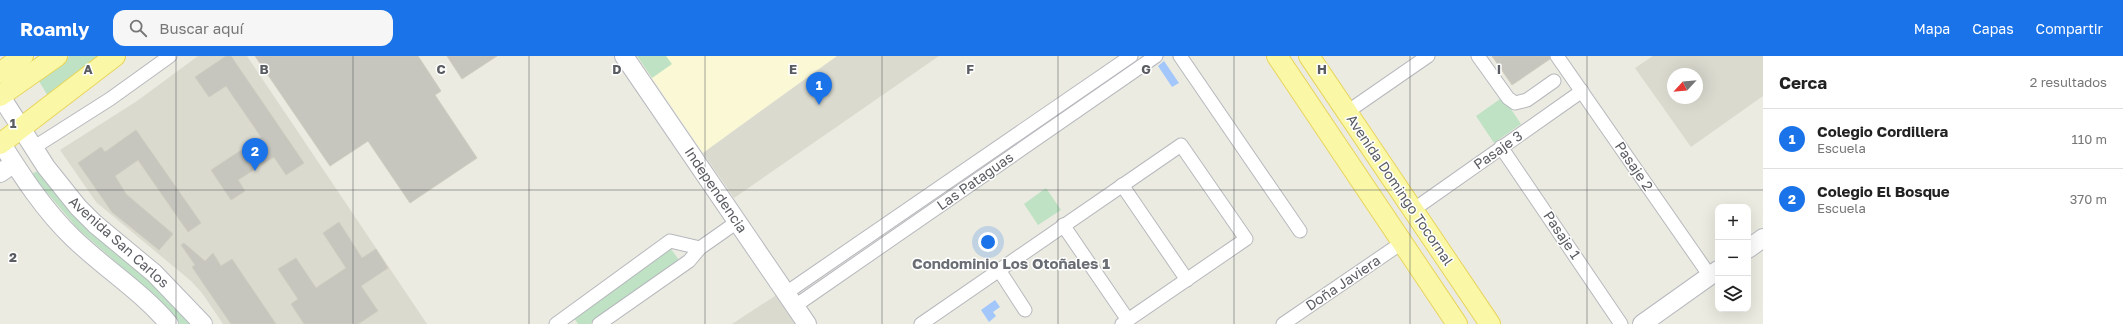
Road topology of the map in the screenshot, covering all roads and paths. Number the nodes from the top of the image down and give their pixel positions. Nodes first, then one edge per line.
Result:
1 (23, 56) edge
2 (57, 56) edge
3 (115, 56) edge
4 (170, 56) edge
5 (624, 56) edge
6 (1131, 56) edge
7 (1156, 56) edge
8 (1180, 56) edge
9 (1276, 56) edge
10 (1309, 56) edge
11 (1428, 56) edge
12 (1478, 56) edge
13 (1557, 56) edge
14 (0, 73) edge
15 (1554, 81) dead end
16 (1582, 90) junction
17 (0, 96) edge
18 (1347, 112) junction
19 (20, 128) junction
20 (0, 142) edge
21 (1501, 147) junction
22 (33, 148) junction
23 (1372, 150) junction
24 (1351, 166) junction
25 (7, 169) edge
26 (1387, 171) junction
27 (1122, 185) junction
28 (1364, 186) junction
29 (1413, 210) junction
30 (737, 222) junction
31 (1063, 225) junction
32 (1300, 231) dead end
33 (1763, 238) edge
34 (1403, 242) junction
35 (1751, 247) edge
36 (700, 248) junction
37 (999, 270) junction
38 (1714, 273) edge
39 (1187, 280) junction
40 (790, 300) junction
41 (1025, 310) dead end
42 (1125, 322) edge
43 (169, 324) edge
44 (203, 324) edge
45 (556, 324) edge
46 (599, 324) edge
47 (807, 324) edge
48 (921, 324) edge
49 (1283, 324) edge
50 (1457, 324) edge
51 (1490, 324) edge
52 (1621, 324) edge
53 (1642, 324) edge

1 - 14 main road
2 - 17 main road
3 - 19 main road
4 - 22 street
5 - 30 main road, Independencia
6 - 40 street, Las Pataguas
7 - 40 street, Las Pataguas
8 - 32 street
9 - 24 main road, Avenida Domingo Tocornal
10 - 18 main road, Avenida Domingo Tocornal
11 - 18 street
12 - 15 street
13 - 16 street, Pasaje 2
16 - 21 street, Pasaje 3
16 - 38 street, Pasaje 2
17 - 19 main road, Avenida San Carlos
18 - 23 main road, Avenida Domingo Tocornal
19 - 20 main road
19 - 22 main road, Avenida San Carlos
20 - 25 main road, Avenida San Carlos
21 - 29 street, Pasaje 3
21 - 52 street, Pasaje 1
22 - 44 main road, Avenida San Carlos
23 - 24 main road
23 - 26 main road, Avenida Domingo Tocornal
24 - 28 main road, Avenida Domingo Tocornal
25 - 43 main road, Avenida San Carlos
26 - 28 main road
26 - 29 main road, Avenida Domingo Tocornal
27 - 31 street
27 - 39 street
27 - 39 street
28 - 34 main road, Avenida Domingo Tocornal
29 - 51 main road, Avenida Domingo Tocornal
30 - 36 street
30 - 40 main road, Independencia
31 - 37 street
31 - 42 street
33 - 35 main road
34 - 49 street, Doña Javiera
34 - 50 main road, Avenida Domingo Tocornal
36 - 45 street
36 - 46 street
37 - 41 street
37 - 48 street
38 - 53 main road
39 - 42 street
40 - 47 main road, Independencia

